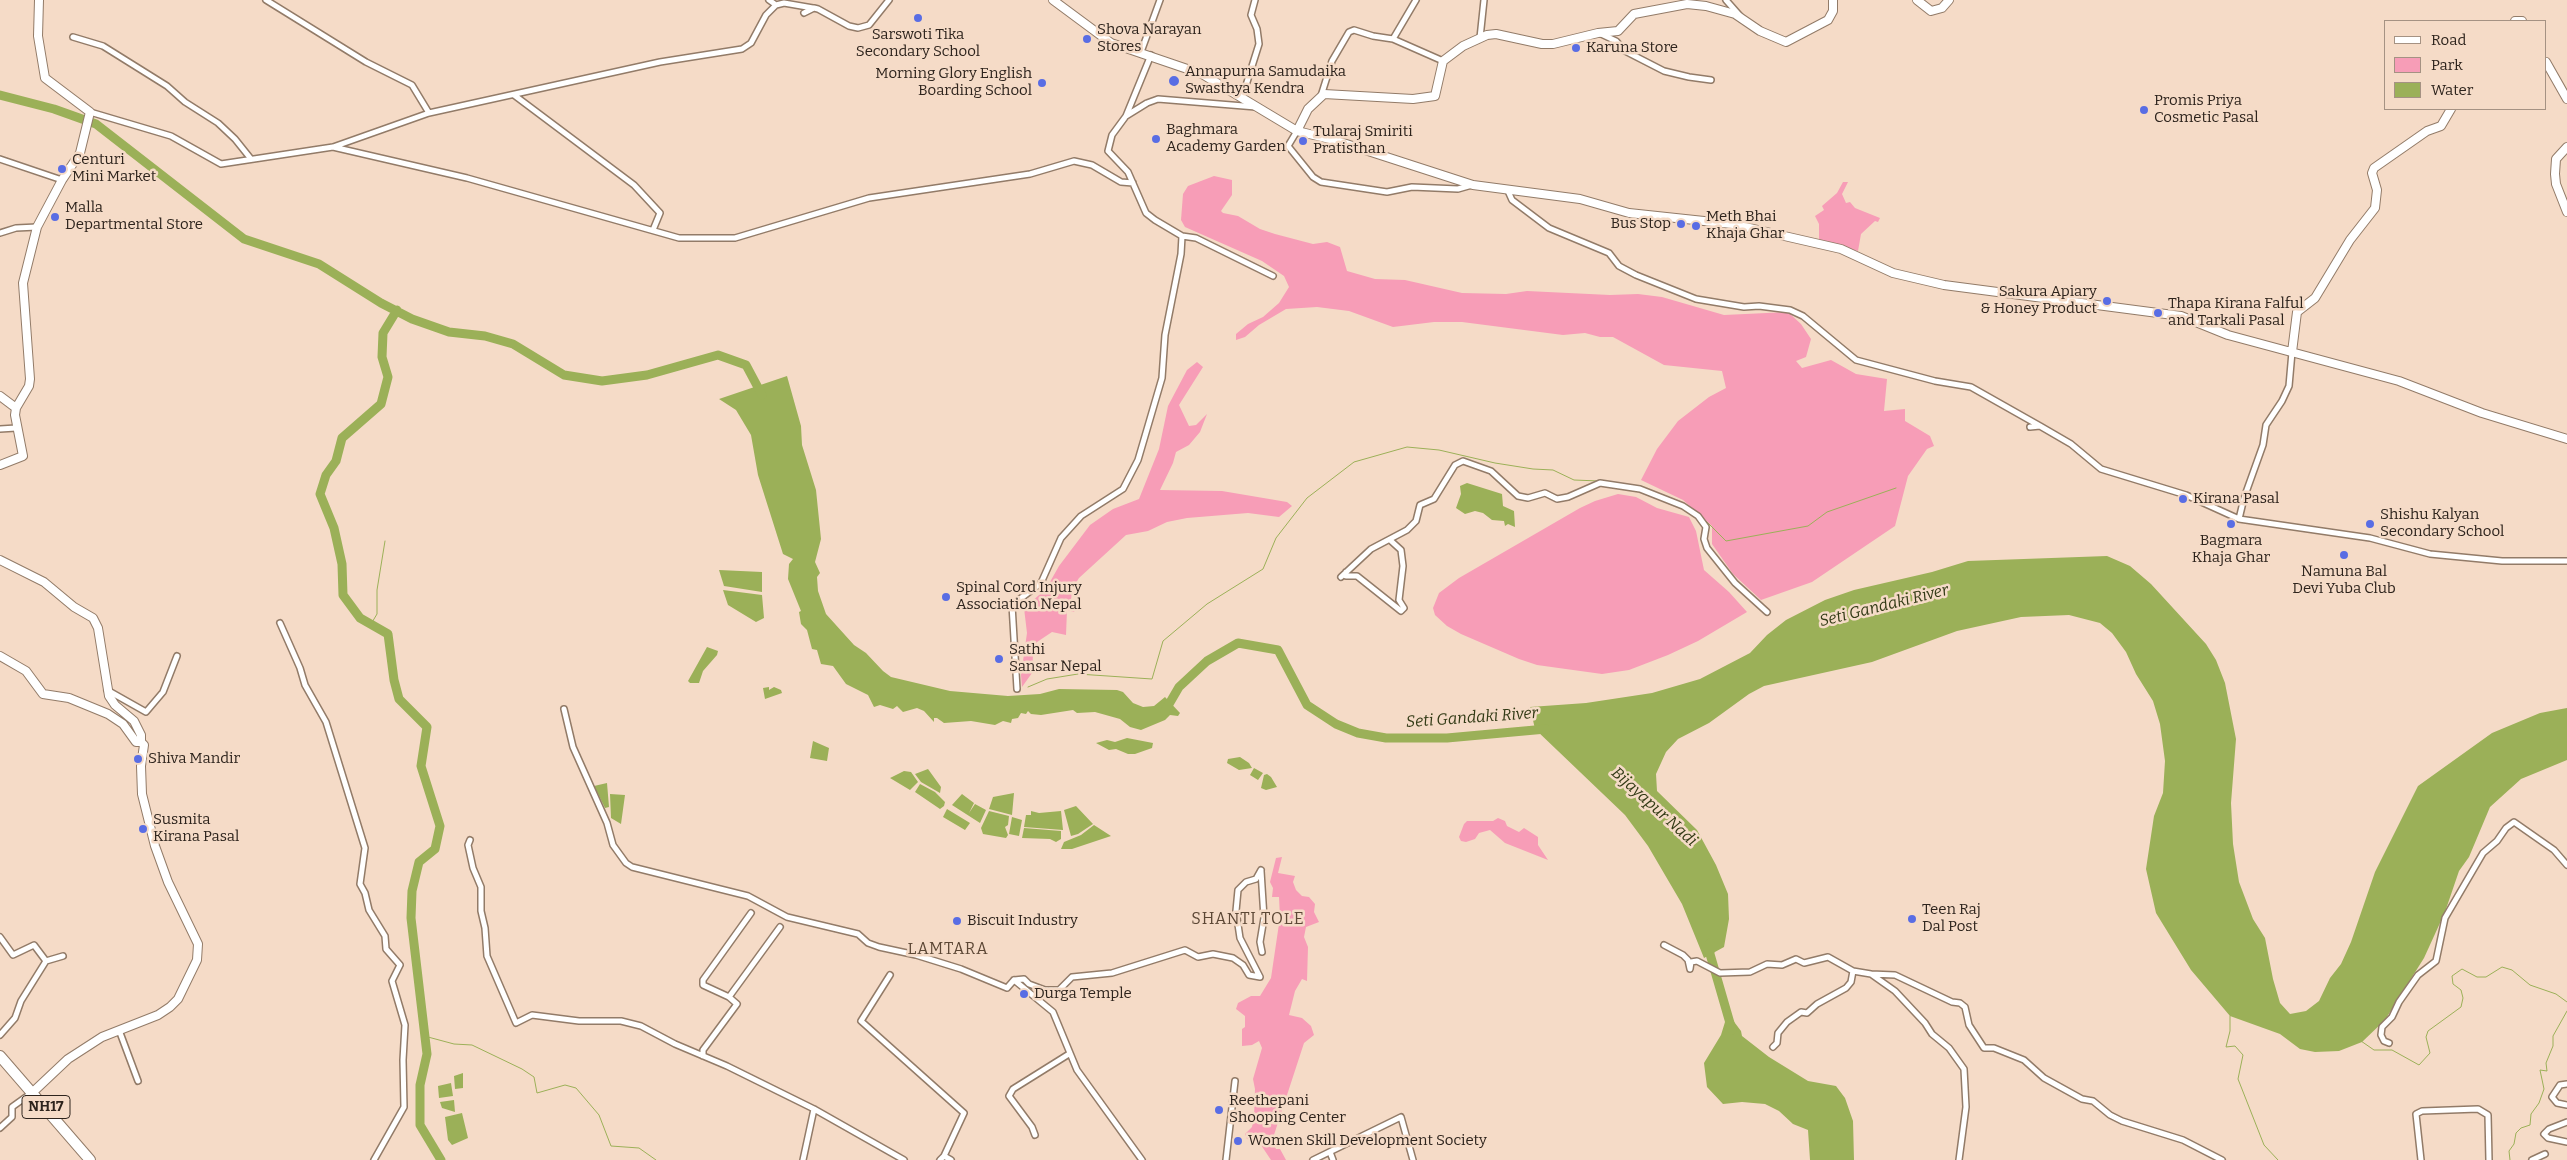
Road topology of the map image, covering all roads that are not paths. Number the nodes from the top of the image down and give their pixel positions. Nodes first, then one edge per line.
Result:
1 (39, 0) edge
2 (266, 0) edge
3 (769, 0) edge
4 (889, 0) edge
5 (1053, 0) edge
6 (1160, 0) edge
7 (1255, 0) edge
8 (1416, 0) edge
9 (1484, 0) edge
10 (1726, 0) edge
11 (1833, 0) edge
12 (1917, 0) edge
13 (1950, 0) edge
14 (776, 5) junction
15 (814, 8) junction
16 (804, 13) dead end
17 (1740, 17) junction
18 (1598, 33) junction
19 (73, 37) dead end
20 (1480, 38) junction
21 (1393, 39) junction
22 (1141, 52) junction
23 (1151, 55) junction
24 (1443, 62) junction
25 (2547, 64) edge
26 (1711, 80) dead end
27 (514, 95) junction
28 (1321, 96) junction
29 (1242, 98) junction
30 (2567, 100) edge
31 (1257, 107) junction
32 (2451, 110) edge
33 (90, 112) junction
34 (429, 113) junction
35 (1126, 116) junction
36 (1297, 132) junction
37 (333, 147) junction
38 (2567, 147) edge
39 (251, 159) junction
40 (0, 160) edge
41 (62, 180) junction
42 (1133, 183) junction
43 (1473, 185) junction
44 (1508, 191) junction
45 (2567, 212) edge
46 (37, 227) junction
47 (653, 230) junction
48 (0, 233) edge
49 (1182, 236) junction
50 (1273, 276) dead end
51 (2292, 352) junction
52 (0, 396) edge
53 (16, 408) junction
54 (2040, 426) junction
55 (2030, 427) dead end
56 (16, 428) junction
57 (0, 430) edge
58 (2567, 439) edge
59 (0, 464) edge
60 (2239, 519) junction
61 (1390, 540) junction
62 (0, 560) edge
63 (2567, 560) edge
64 (1346, 572) junction
65 (1341, 576) dead end
66 (1768, 612) dead end
67 (280, 623) dead end
68 (0, 656) edge
69 (177, 656) dead end
70 (1017, 689) dead end
71 (107, 690) junction
72 (564, 709) dead end
73 (141, 742) junction
74 (470, 840) dead end
75 (2567, 865) edge
76 (751, 913) dead end
77 (780, 927) dead end
78 (0, 937) edge
79 (1664, 945) dead end
80 (1262, 952) dead end
81 (63, 956) dead end
82 (46, 961) junction
83 (1853, 971) junction
84 (1871, 974) junction
85 (890, 975) dead end
86 (1014, 980) junction
87 (728, 997) junction
88 (118, 1030) junction
89 (0, 1035) edge
90 (2389, 1043) dead end
91 (1773, 1047) dead end
92 (1069, 1054) junction
93 (0, 1056) edge
94 (703, 1056) junction
95 (138, 1081) dead end
96 (1235, 1081) dead end
97 (2567, 1084) edge
98 (33, 1092) junction
99 (2567, 1105) edge
100 (814, 1109) junction
101 (2567, 1122) edge
102 (0, 1128) edge
103 (1035, 1135) dead end
104 (2567, 1142) edge
105 (1330, 1152) junction
106 (2545, 1154) dead end
107 (942, 1158) edge
108 (90, 1160) edge
109 (374, 1160) edge
110 (803, 1160) edge
111 (904, 1160) edge
112 (951, 1160) edge
113 (1142, 1160) edge
114 (1226, 1160) edge
115 (1313, 1160) edge
116 (1334, 1160) edge
117 (1413, 1160) edge
118 (1958, 1160) edge
119 (2222, 1160) edge
120 (2421, 1160) edge
121 (2489, 1160) edge
122 (2532, 1160) edge

1 - 33 main road
2 - 34 street
3 - 14 street
4 - 15 street
5 - 22 main road
6 - 22 street
7 - 29 street
8 - 21 street
9 - 20 street
10 - 17 street
11 - 17 main road
12 - 13 main road
14 - 15 street
14 - 27 street
15 - 16 street
17 - 18 main road
18 - 20 main road
18 - 26 street
19 - 39 street
20 - 24 main road
21 - 24 street
21 - 28 street
22 - 23 main road
23 - 29 main road
23 - 35 street
24 - 28 main road
25 - 30 main road
27 - 34 street
27 - 47 street
28 - 36 main road
29 - 31 main road
31 - 35 street
31 - 36 main road
32 - 51 main road
33 - 39 street
33 - 41 main road
34 - 37 street
35 - 42 street
36 - 43 main road
36 - 43 street
37 - 39 street
37 - 47 street
38 - 45 main road
40 - 41 street
41 - 46 main road
42 - 47 street
42 - 49 street
43 - 44 main road
44 - 51 main road
44 - 54 street
46 - 48 street
46 - 53 main road
49 - 50 street
49 - 70 street
51 - 58 main road
51 - 60 street
52 - 53 main road
53 - 56 main road
54 - 55 street
54 - 60 street
56 - 57 street
56 - 59 main road
60 - 63 street
61 - 64 street
61 - 64 street
61 - 66 street
62 - 71 main road
64 - 65 street
67 - 109 street
68 - 73 main road
69 - 71 street
71 - 73 main road
72 - 86 street
73 - 88 main road
74 - 94 street
75 - 90 street
76 - 87 street
77 - 87 street
78 - 82 street
79 - 83 street
80 - 86 street
81 - 82 street
82 - 89 street
83 - 84 street
83 - 91 street
84 - 118 street
84 - 119 street
85 - 107 street
86 - 92 street
87 - 94 street
88 - 95 street
88 - 98 main road
92 - 103 street
92 - 113 street
93 - 98 highway, NH17
94 - 100 street
96 - 114 street
97 - 99 street
98 - 102 street
98 - 108 highway, NH17
100 - 110 street
100 - 111 street
101 - 104 street
105 - 115 street
105 - 116 street
105 - 117 street
106 - 122 street
107 - 112 street
120 - 121 street

